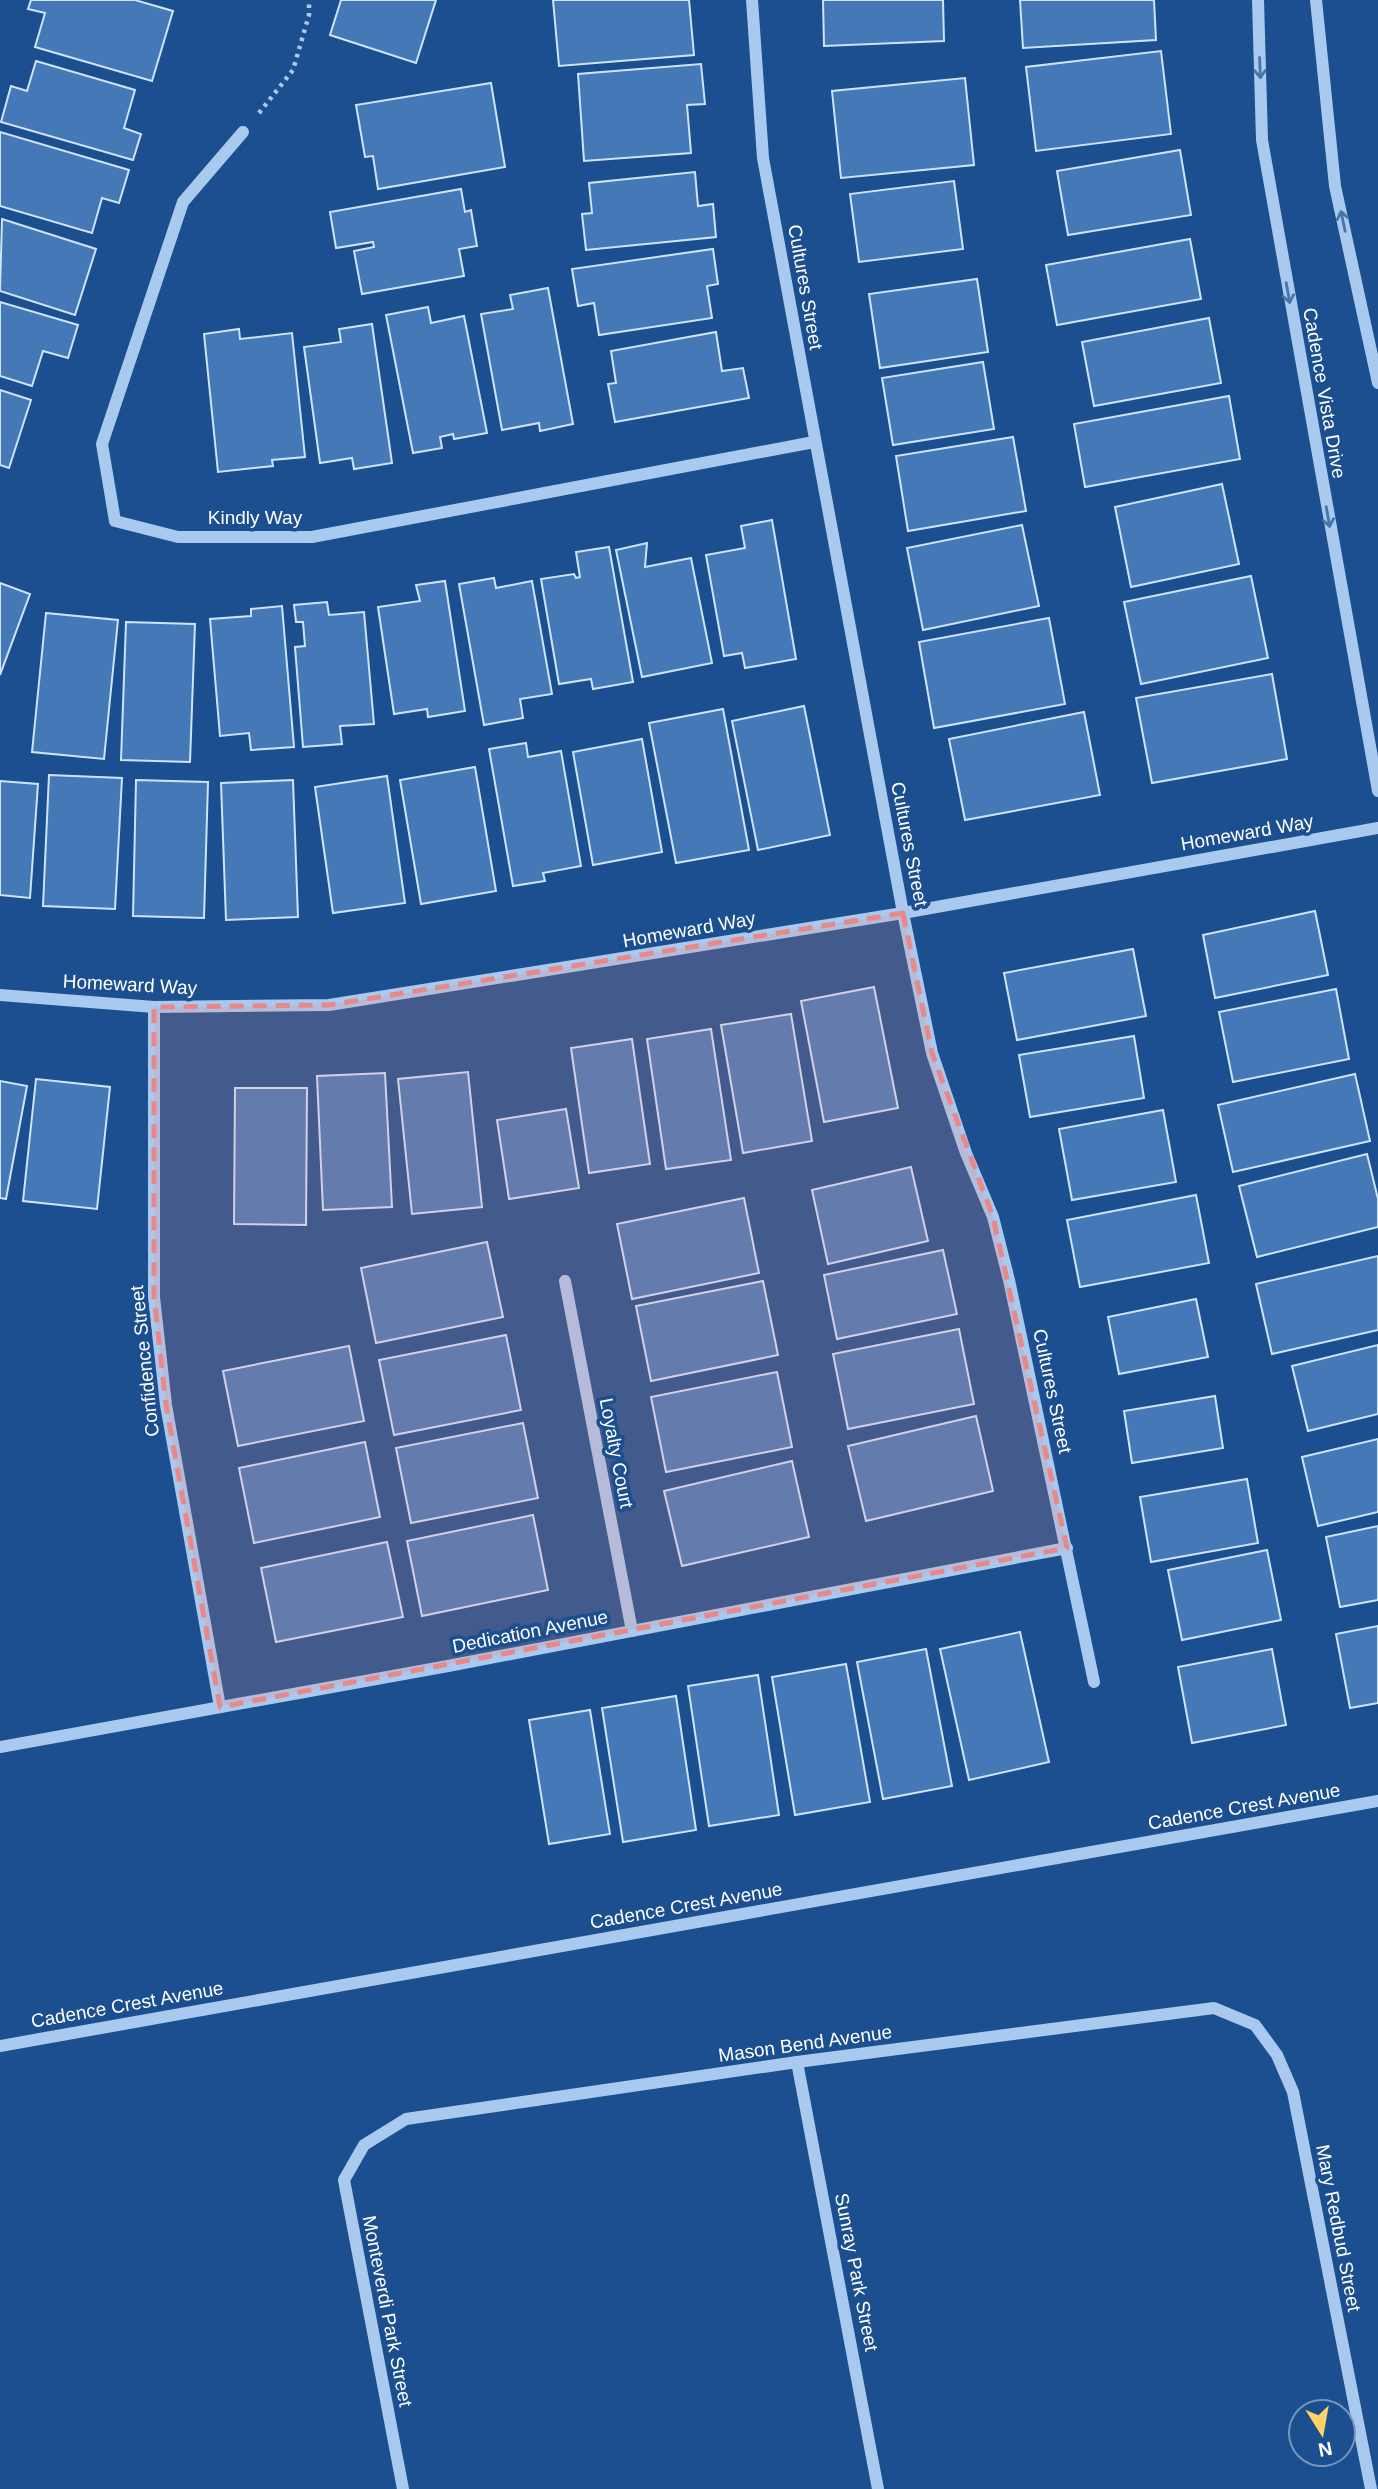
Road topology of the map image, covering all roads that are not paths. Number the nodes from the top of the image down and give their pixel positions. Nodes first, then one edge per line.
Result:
1 (752, 0) edge
2 (1258, 0) edge
3 (1317, 0) edge
4 (243, 132) road end
5 (1378, 383) edge
6 (814, 442) junction
7 (1378, 791) edge
8 (1378, 828) edge
9 (903, 913) junction
10 (0, 995) edge
11 (154, 1007) junction
12 (565, 1281) dead end
13 (1067, 1548) junction
14 (632, 1631) junction
15 (1094, 1682) dead end
16 (220, 1707) junction
17 (0, 1746) edge
18 (1378, 1801) edge
19 (1255, 2025) joint
20 (0, 2046) edge
21 (797, 2063) junction
22 (364, 2145) joint
23 (403, 2489) edge
24 (878, 2489) edge
25 (1371, 2489) edge

1 - 6 street, Cultures Street
2 -> 7 street, Cadence Vista Drive
5 -> 3 street
4 - 6 street, Kindly Way
6 - 9 street, Cultures Street
8 - 9 street, Homeward Way
9 - 11 street, Homeward Way
9 - 13 street, Cultures Street
10 - 11 street, Homeward Way
11 - 16 street, Confidence Street
12 - 14 street, Loyalty Court
13 - 14 street, Dedication Avenue
13 - 15 street, Cultures Street
14 - 16 street, Dedication Avenue
16 - 17 street, Dedication Avenue
18 - 20 street, Cadence Crest Avenue
19 - 21 street, Mason Bend Avenue
19 - 25 street, Mary Redbud Street
21 - 22 street, Mason Bend Avenue
21 - 24 street, Sunray Park Street
22 - 23 street, Monteverdi Park Street

